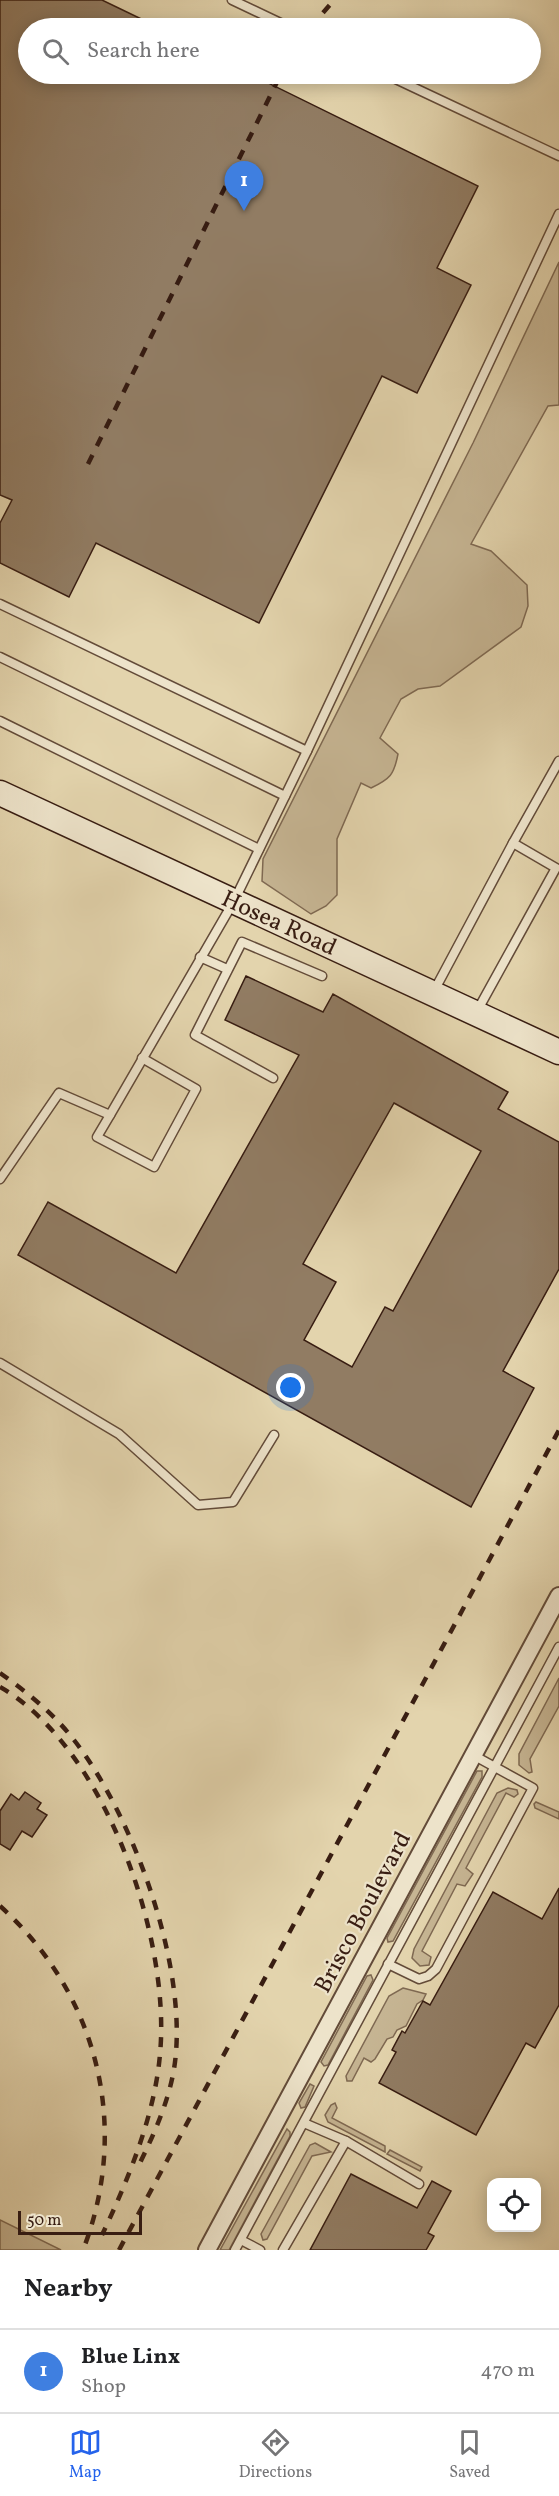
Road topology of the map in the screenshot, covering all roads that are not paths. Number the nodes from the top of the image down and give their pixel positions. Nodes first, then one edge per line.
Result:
1 (232, 0) edge
2 (270, 18) edge
3 (407, 84) edge
4 (559, 156) edge
5 (559, 214) edge
6 (0, 604) edge
7 (0, 657) edge
8 (0, 722) edge
9 (307, 751) junction
10 (559, 761) edge
11 (0, 793) edge
12 (285, 796) junction
13 (513, 843) junction
14 (259, 849) junction
15 (234, 901) junction
16 (200, 957) junction
17 (227, 969) junction
18 (321, 976) dead end
19 (433, 993) junction
20 (476, 1013) junction
21 (559, 1052) edge
22 (142, 1058) junction
23 (273, 1078) dead end
24 (110, 1115) junction
25 (0, 1179) edge
26 (0, 1363) edge
27 (274, 1435) dead end
28 (559, 1596) edge
29 (559, 1647) edge
30 (473, 1754) junction
31 (494, 1766) junction
32 (388, 1964) junction
33 (304, 2123) junction
34 (346, 2141) junction
35 (419, 2184) dead end
36 (241, 2240) junction
37 (207, 2250) edge
38 (236, 2250) edge
39 (260, 2250) edge
40 (283, 2250) edge

1 - 2 lane
3 - 4 lane
5 - 9 lane
6 - 9 lane
7 - 12 lane
8 - 14 lane
9 - 12 lane
10 - 13 lane
11 - 15 street, Hosea Road
12 - 14 lane
13 - 19 lane
13 - 20 lane
14 - 15 lane
15 - 16 lane
15 - 19 street, Hosea Road
16 - 17 lane
16 - 22 lane
17 - 18 lane
17 - 23 lane
19 - 20 street, Hosea Road
20 - 21 street, Hosea Road
22 - 24 lane
22 - 24 lane
24 - 25 lane
26 - 27 lane
28 - 30 street, Brisco Boulevard
29 - 31 lane
30 - 31 lane
30 - 37 street, Brisco Boulevard
31 - 32 lane
31 - 32 lane
32 - 33 lane
33 - 34 lane
33 - 36 lane
34 - 35 lane
34 - 40 lane
36 - 38 lane
36 - 39 lane

